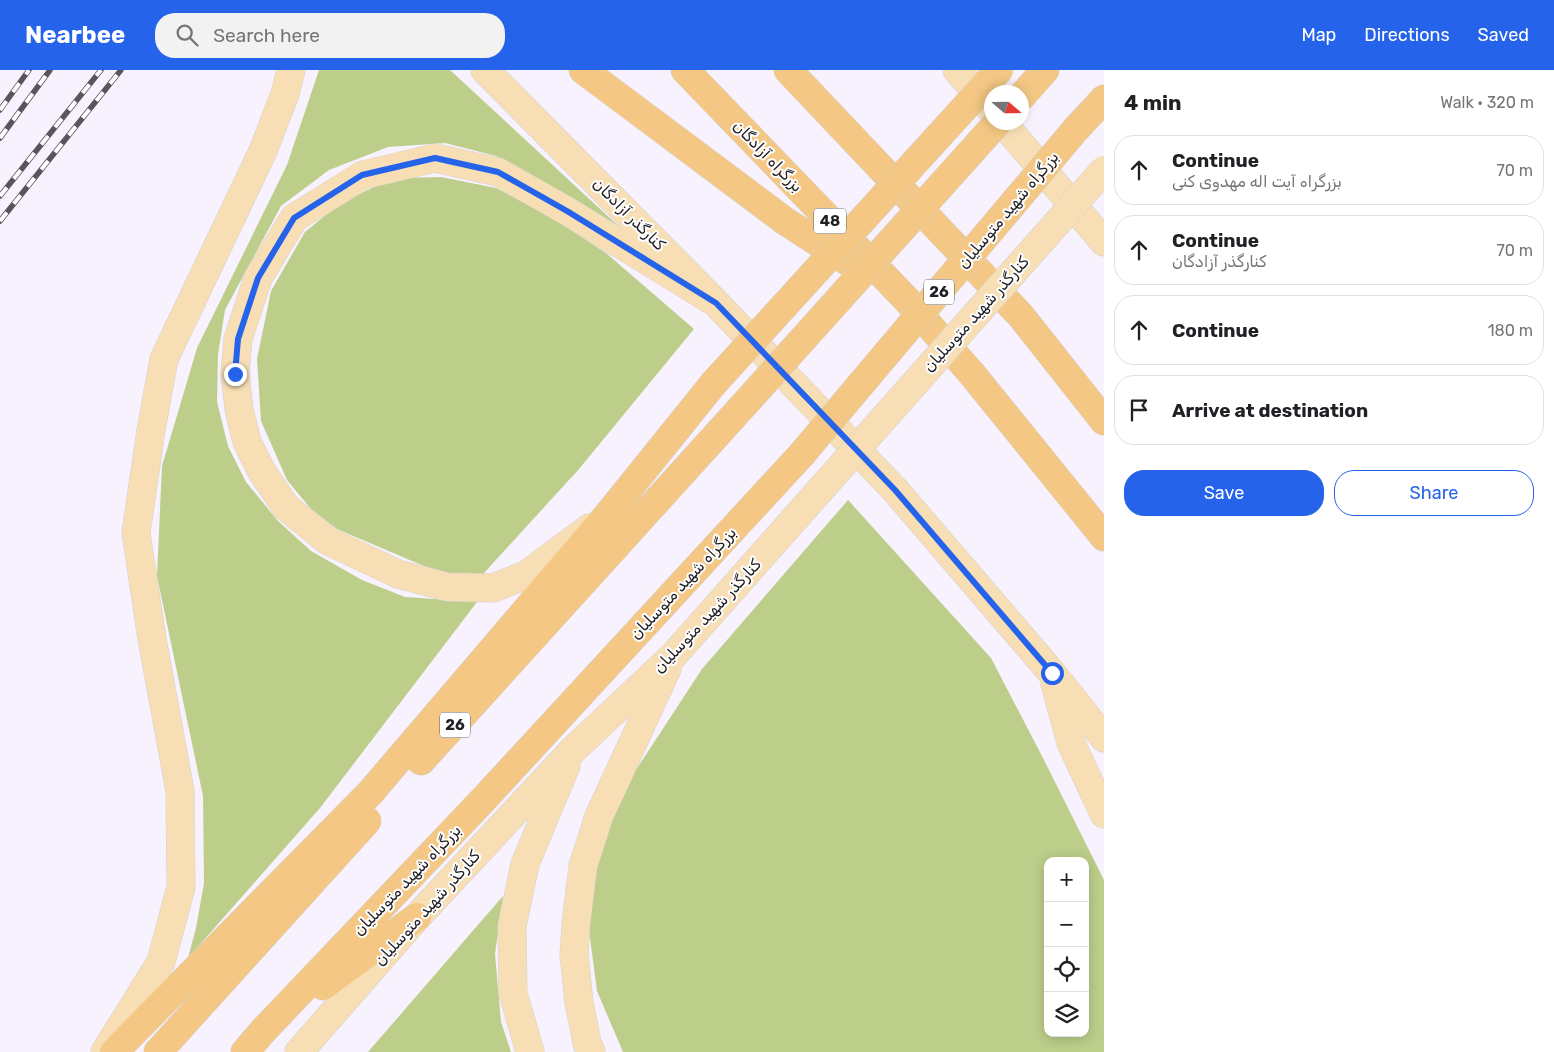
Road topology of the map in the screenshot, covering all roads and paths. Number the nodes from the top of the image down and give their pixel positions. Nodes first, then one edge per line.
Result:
1 (290, 70) edge
2 (485, 70) edge
3 (583, 70) edge
4 (685, 70) edge
5 (788, 70) edge
6 (957, 70) edge
7 (999, 70) edge
8 (1043, 72) edge
9 (1029, 88) edge
10 (1104, 99) edge
11 (984, 101) edge
12 (991, 130) edge
13 (1009, 130) edge
14 (1104, 170) edge
15 (1104, 242) edge
16 (906, 299) junction
17 (716, 303) junction
18 (1104, 421) edge
19 (610, 512) junction
20 (1104, 537) edge
21 (673, 656) junction
22 (1052, 673) junction
23 (1104, 738) edge
24 (573, 750) junction
25 (1104, 814) edge
26 (417, 916) junction
27 (253, 1042) edge
28 (104, 1052) edge
29 (114, 1052) edge
30 (158, 1052) edge
31 (300, 1052) edge
32 (530, 1052) edge
33 (591, 1052) edge

1 - 28 main road
2 - 17 main road, کنارگذر آزادگان
3 - 16 highway
4 - 16 highway, بزرگراه آزادگان / 48
5 - 18 highway
6 - 11 main road
7 - 19 highway, bridge
8 - 9 highway
10 - 27 highway, بزرگراه شهید متوسلیان / 26, bridge
12 - 30 highway, 26, bridge
13 - 15 main road
14 - 21 main road, کنارگذر شهید متوسلیان, bridge
16 - 20 highway, بزرگراه آزادگان / 48
17 - 19 main road
17 - 22 main road, کنارگذر آزادگان
19 - 29 highway
21 - 24 main road, کنارگذر شهید متوسلیان
21 - 33 main road
22 - 23 main road, کنارگذر آزادگان
22 - 25 main road
24 - 26 main road, کنارگذر شهید متوسلیان
24 - 32 main road
26 - 27 highway
26 - 31 main road, کنارگذر شهید متوسلیان

